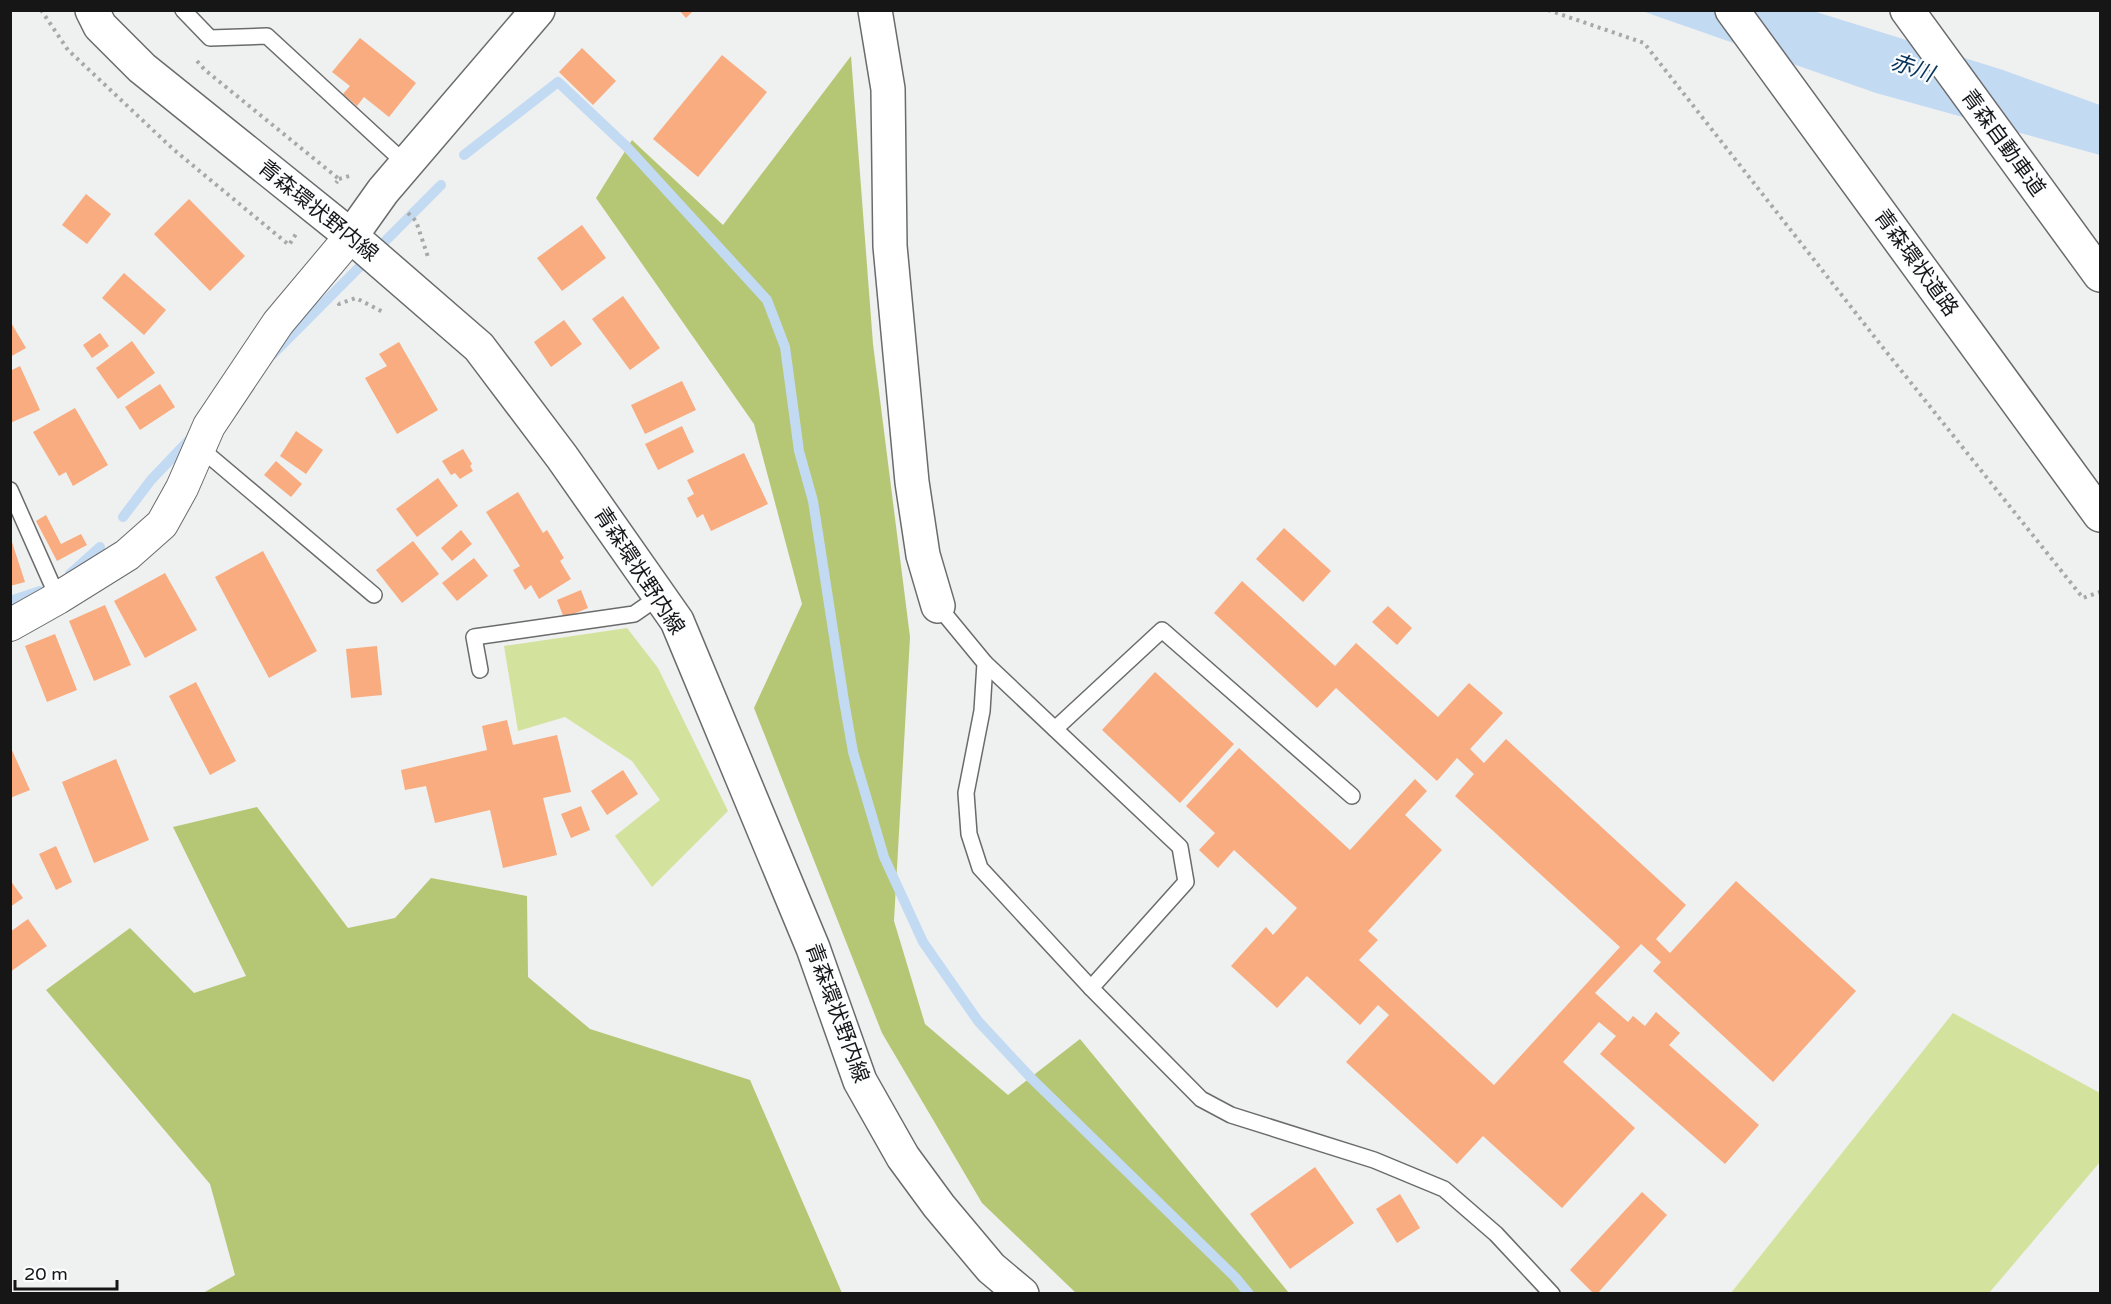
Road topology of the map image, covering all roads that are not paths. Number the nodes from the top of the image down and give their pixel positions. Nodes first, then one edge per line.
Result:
1 (92, 10) edge
2 (183, 10) edge
3 (537, 10) edge
4 (875, 10) edge
5 (1732, 10) edge
6 (1907, 10) edge
7 (406, 164) junction
8 (351, 236) junction
9 (2100, 275) edge
10 (200, 448) junction
11 (10, 490) edge
12 (2100, 515) edge
13 (374, 595) dead end
14 (660, 597) junction
15 (58, 598) junction
16 (938, 606) joint
17 (10, 625) edge
18 (985, 663) junction
19 (480, 670) dead end
20 (1055, 729) junction
21 (1352, 796) dead end
22 (1091, 988) junction
23 (1022, 1293) edge
24 (1552, 1293) edge

1 - 8 main road, 青森環状野内線
2 - 7 lane
3 - 7 main road
4 - 16 main road
5 - 12 main road, 青森環状道路
6 - 9 main road, 青森自動車道
7 - 8 main road
8 - 10 street
8 - 14 main road, 青森環状野内線
10 - 13 lane
10 - 15 street
11 - 15 lane
14 - 19 lane
14 - 23 main road, 青森環状野内線
15 - 17 street
16 - 18 lane
18 - 20 lane
18 - 22 lane
20 - 21 lane
20 - 22 lane
22 - 24 lane

